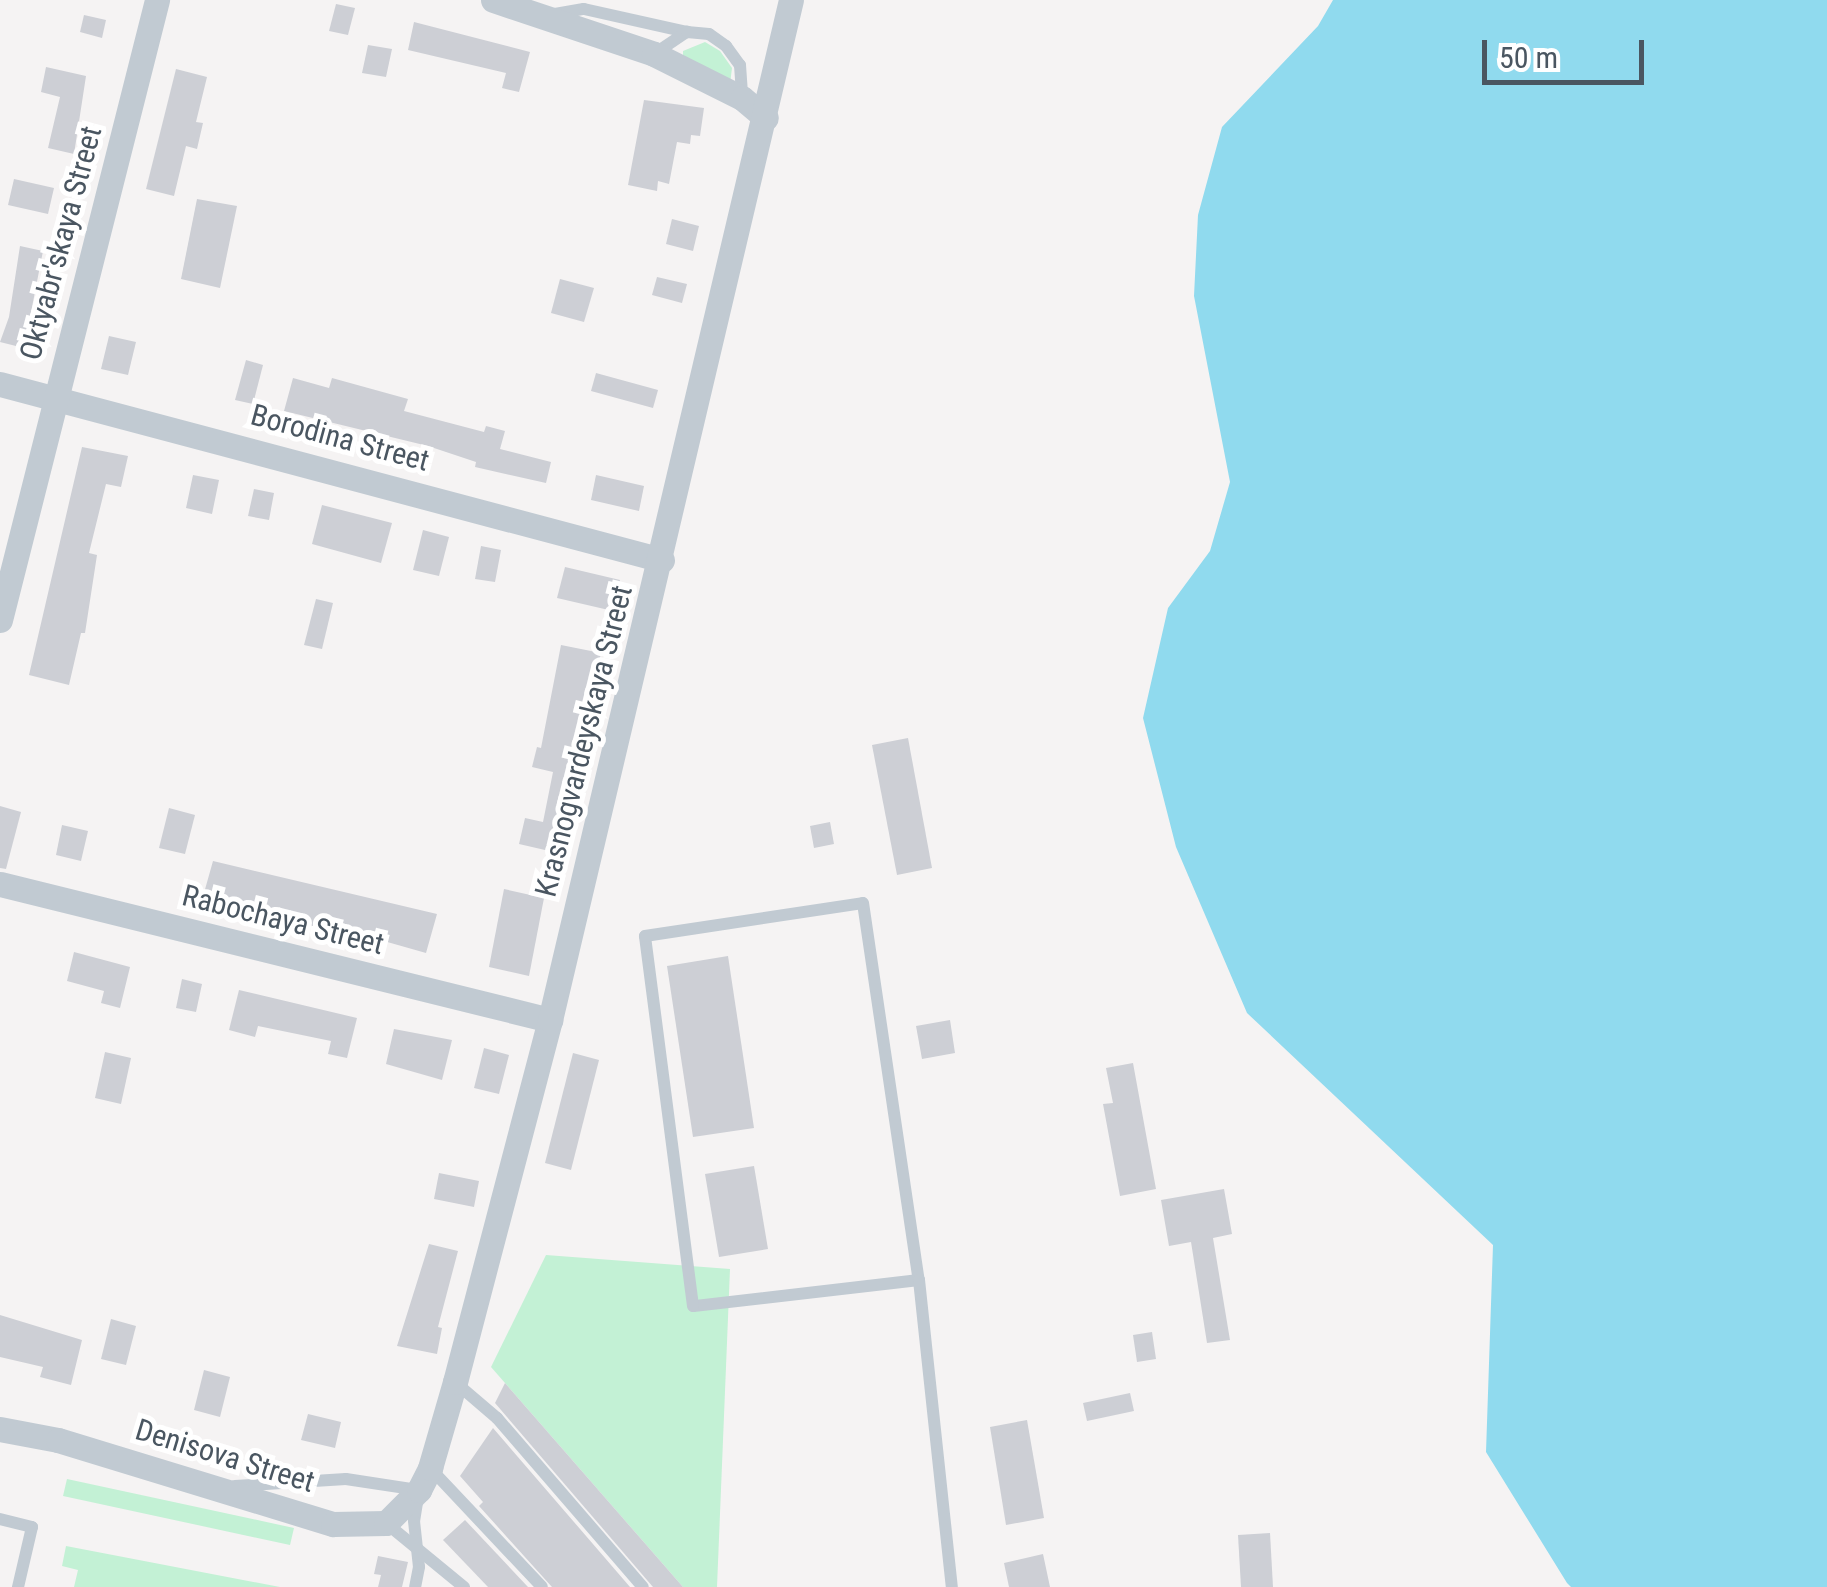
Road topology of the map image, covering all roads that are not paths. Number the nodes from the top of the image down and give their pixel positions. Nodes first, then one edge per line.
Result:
1 (157, 0) edge
2 (492, 0) edge
3 (791, 0) edge
4 (542, 17) junction
5 (687, 32) junction
6 (654, 54) junction
7 (742, 98) junction
8 (766, 118) junction
9 (0, 384) edge
10 (54, 398) junction
11 (9, 545) edge
12 (662, 560) junction
13 (0, 620) edge
14 (0, 884) edge
15 (550, 1020) junction
16 (918, 1280) junction
17 (455, 1382) junction
18 (0, 1429) edge
19 (425, 1479) junction
20 (222, 1487) junction
21 (0, 1519) edge
22 (386, 1523) junction
23 (416, 1546) junction
24 (18, 1587) edge
25 (415, 1587) edge
26 (464, 1587) edge
27 (542, 1587) edge
28 (643, 1587) edge
29 (952, 1587) edge

1 - 10 street, Oktyabr'skaya Street
2 - 4 street
3 - 8 street, Krasnogvardeyskaya Street
4 - 5 lane
4 - 6 street
5 - 6 lane
5 - 7 lane
6 - 7 street
7 - 8 street
8 - 12 street, Krasnogvardeyskaya Street
9 - 10 street, Borodina Street
10 - 11 street, Oktyabr'skaya Street
10 - 12 street, Borodina Street
11 - 13 street, Oktyabr'skaya Street
12 - 15 street, Krasnogvardeyskaya Street
14 - 15 street, Rabochaya Street
15 - 17 street, Krasnogvardeyskaya Street
16 - 16 lane
16 - 29 lane
17 - 19 street, Krasnogvardeyskaya Street
17 - 28 lane
18 - 20 street, Denisova Street
19 - 20 lane
19 - 22 street
19 - 23 lane
19 - 27 lane
20 - 22 street, Denisova Street
21 - 24 lane
22 - 23 lane
23 - 25 lane
23 - 26 lane

